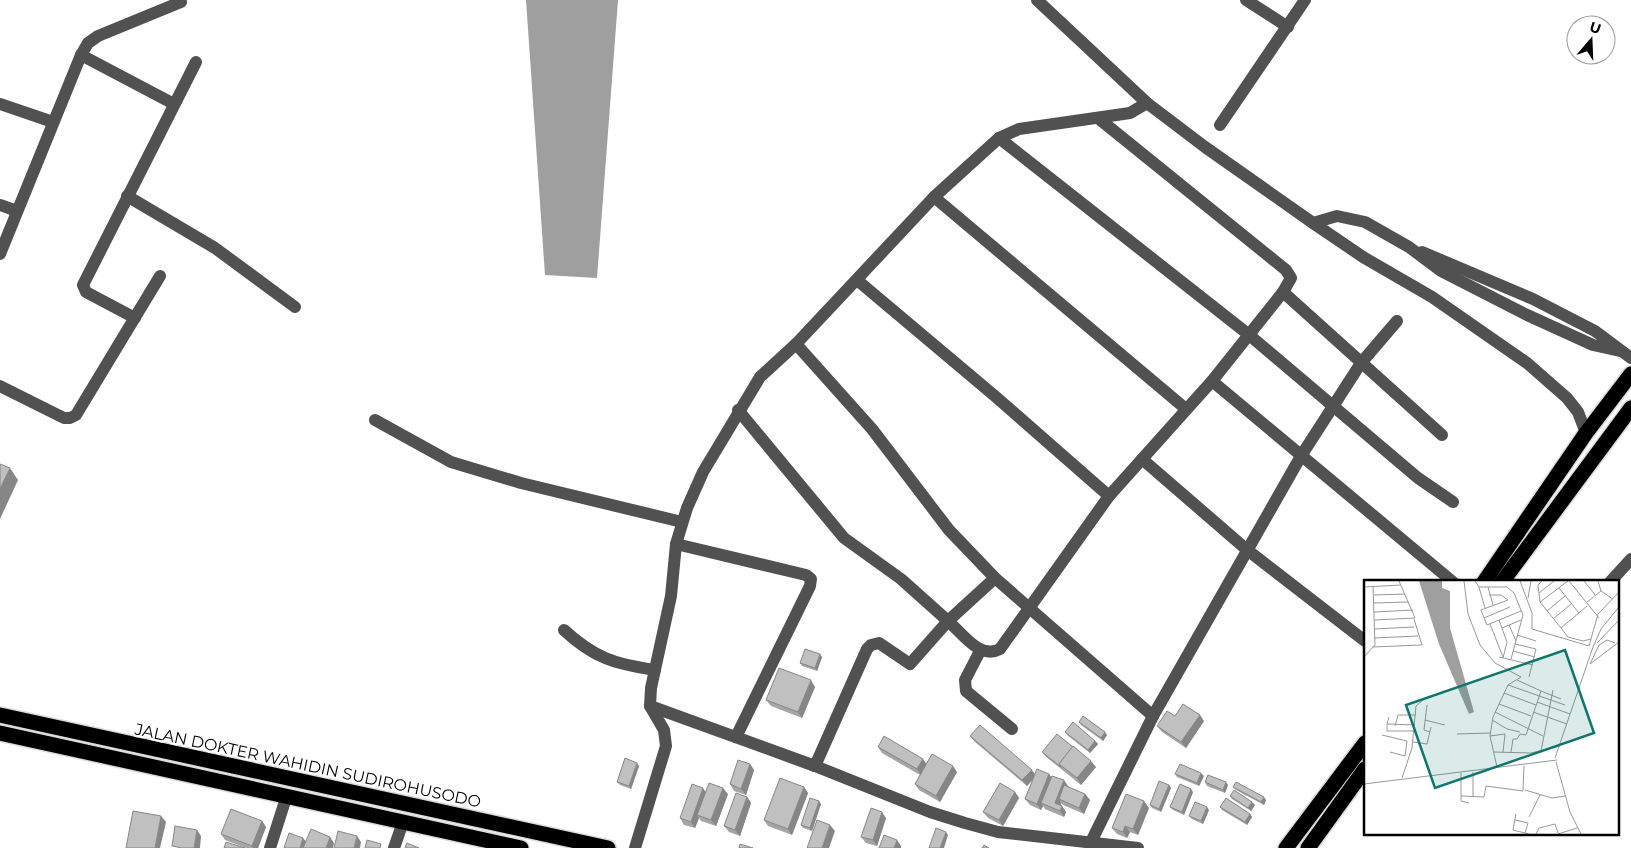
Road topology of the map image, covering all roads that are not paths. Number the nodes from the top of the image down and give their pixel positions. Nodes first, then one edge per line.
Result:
1 (1036, 0) edge
2 (1246, 0) edge
3 (1305, 0) edge
4 (181, 2) dead end
5 (1288, 27) junction
6 (81, 55) junction
7 (196, 62) dead end
8 (1147, 103) junction
9 (0, 104) edge
10 (174, 104) junction
11 (1098, 118) junction
12 (52, 122) junction
13 (1220, 126) dead end
14 (999, 138) junction
15 (127, 196) junction
16 (934, 197) junction
17 (0, 205) edge
18 (18, 211) junction
19 (1313, 223) junction
20 (0, 254) edge
21 (160, 276) dead end
22 (857, 280) junction
23 (1283, 292) junction
24 (295, 307) dead end
25 (135, 318) junction
26 (1397, 321) dead end
27 (1248, 334) junction
28 (796, 344) junction
29 (1626, 354) edge
30 (1361, 363) junction
31 (1631, 374) edge
32 (1212, 381) junction
33 (0, 386) edge
34 (1334, 405) junction
35 (1631, 408) edge
36 (1186, 409) junction
37 (738, 410) junction
38 (375, 420) dead end
39 (1586, 433) junction
40 (1442, 435) dead end
41 (1300, 456) junction
42 (1142, 459) junction
43 (1108, 496) junction
44 (1453, 502) dead end
45 (682, 522) junction
46 (676, 544) junction
47 (1246, 549) junction
48 (1631, 559) edge
49 (995, 578) junction
50 (1452, 580) edge
51 (1485, 580) edge
52 (1503, 580) edge
53 (1612, 580) edge
54 (1028, 609) junction
55 (948, 621) junction
56 (564, 630) dead end
57 (1364, 640) edge
58 (980, 651) junction
59 (655, 670) junction
60 (650, 706) junction
61 (0, 715) edge
62 (1153, 716) junction
63 (1012, 729) dead end
64 (0, 733) edge
65 (736, 737) junction
66 (1364, 744) edge
67 (815, 766) junction
68 (1364, 770) edge
69 (286, 798) junction
70 (403, 822) junction
71 (1090, 844) junction
72 (270, 848) edge
73 (394, 848) edge
74 (521, 848) edge
75 (608, 848) edge
76 (635, 848) edge
77 (1138, 848) edge
78 (1286, 848) edge
79 (1308, 848) edge

1 - 8 street
2 - 5 street
3 - 5 street
4 - 6 street
5 - 13 street
6 - 10 street
6 - 12 street
7 - 10 street
8 - 11 street
8 - 19 street
9 - 12 street
10 - 15 street
11 - 14 street
11 - 23 street
12 - 18 street
14 - 16 street
14 - 27 street
15 - 24 street
15 - 25 street
16 - 22 street
16 - 36 street
17 - 18 street
18 - 20 street
19 - 29 street
19 - 39 street
21 - 25 street
22 - 28 street
22 - 43 street
23 - 27 street
23 - 30 street
25 - 33 street
26 - 30 street
27 - 32 street
27 - 34 street
28 - 37 street
28 - 49 street
30 - 34 street
30 - 40 street
31 - 39 highway
32 - 36 street
32 - 41 street
34 - 41 street
34 - 44 street
35 - 52 highway
36 - 42 street
37 - 45 street
37 - 55 street
38 - 45 street
39 - 51 highway
41 - 47 street
41 - 50 street
42 - 43 street
42 - 47 street
43 - 54 street
45 - 46 street
46 - 59 street
46 - 65 street
47 - 57 street
47 - 62 street
48 - 53 street
49 - 54 street
49 - 55 street
54 - 58 street
54 - 62 street
55 - 58 street
55 - 67 street
56 - 59 street
58 - 63 street
59 - 60 street
60 - 65 street
60 - 76 street
61 - 75 highway, JALAN DOKTER WAHIDIN SUDIROHUSODO
62 - 71 street
64 - 69 highway
65 - 67 street
66 - 78 highway
67 - 71 street
68 - 79 highway
69 - 70 highway
69 - 72 street
70 - 73 street
70 - 74 highway
71 - 77 street

